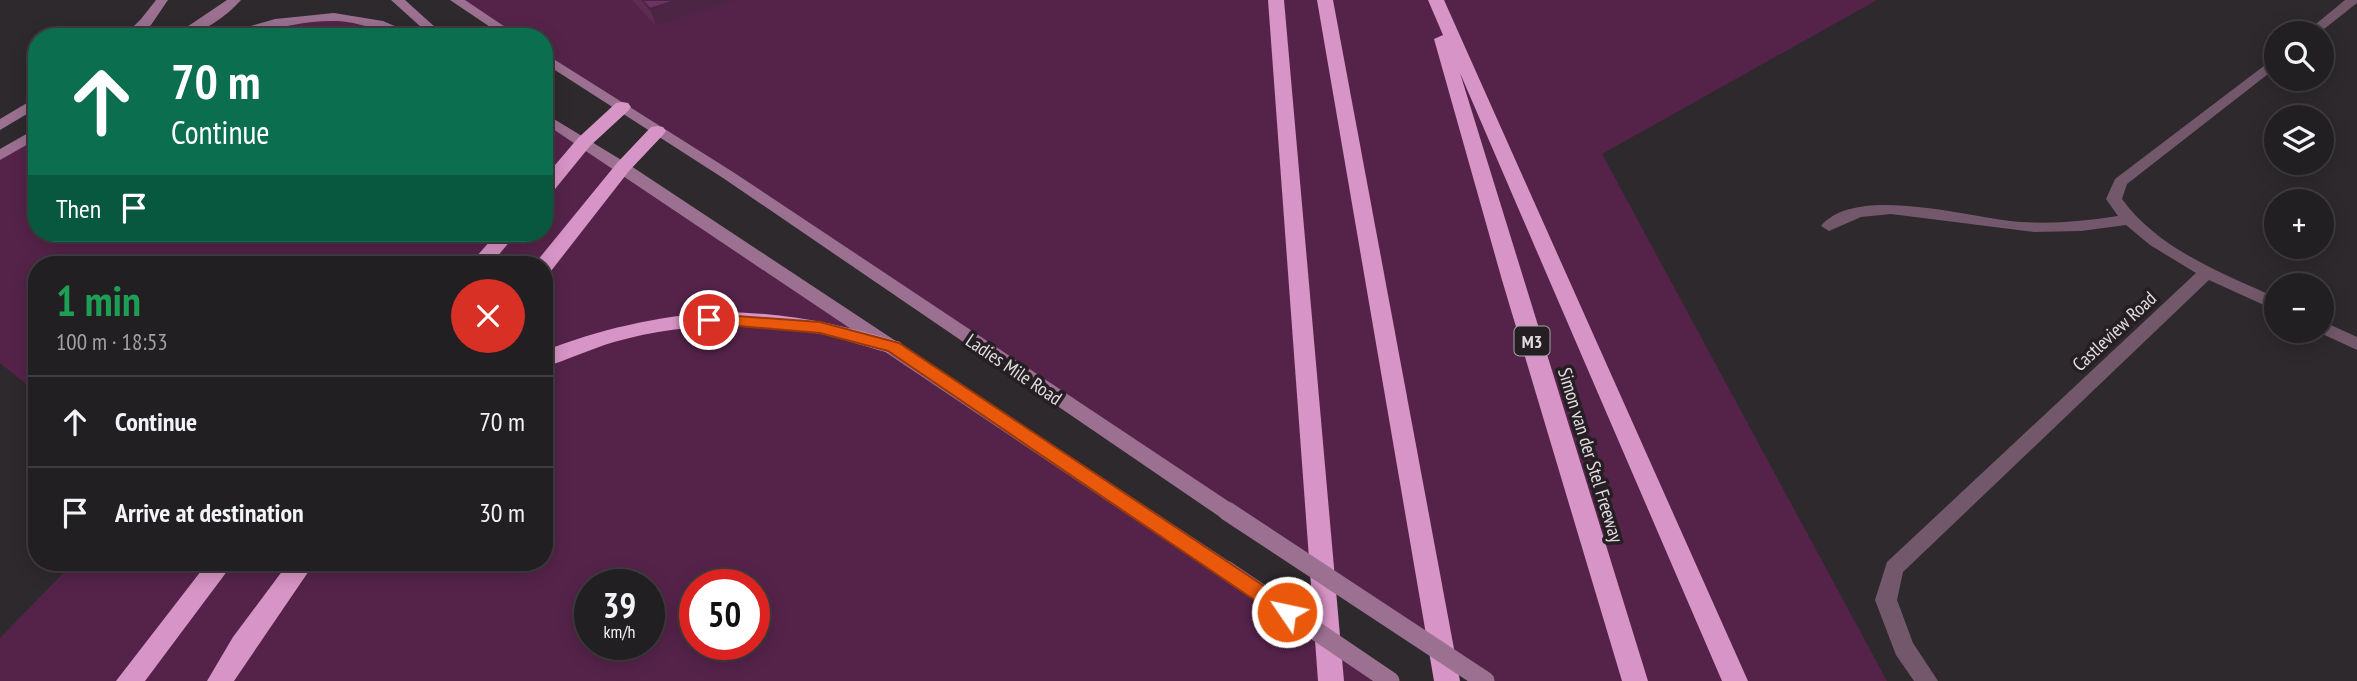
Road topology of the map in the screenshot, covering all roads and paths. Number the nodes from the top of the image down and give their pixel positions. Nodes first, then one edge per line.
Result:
1 (162, 0) edge
2 (235, 0) edge
3 (397, 0) edge
4 (456, 0) edge
5 (1276, 0) edge
6 (1325, 0) edge
7 (1431, 0) edge
8 (1436, 0) edge
9 (2353, 0) edge
10 (2326, 21) edge
11 (139, 28) edge
12 (194, 28) edge
13 (256, 28) edge
14 (389, 28) edge
15 (430, 28) edge
16 (500, 28) edge
17 (553, 63) edge
18 (2264, 70) edge
19 (28, 107) edge
20 (622, 107) junction
21 (553, 123) edge
22 (0, 126) edge
23 (657, 131) junction
24 (28, 138) edge
25 (583, 142) junction
26 (0, 156) edge
27 (623, 167) junction
28 (553, 179) edge
29 (2127, 220) junction
30 (1829, 226) dead end
31 (499, 242) edge
32 (487, 256) edge
33 (552, 256) edge
34 (2207, 272) junction
35 (2264, 299) edge
36 (2334, 333) edge
37 (2357, 344) edge
38 (893, 347) junction
39 (553, 356) edge
40 (215, 571) edge
41 (296, 571) edge
42 (129, 681) edge
43 (220, 681) edge
44 (1331, 681) edge
45 (1390, 681) edge
46 (1447, 681) edge
47 (1485, 681) edge
48 (1635, 681) edge
49 (1735, 681) edge
50 (1927, 681) edge

1 - 11 main road
2 - 12 main road
3 - 15 main road
4 - 16 main road
5 - 44 highway
6 - 46 highway
7 - 48 highway, Simon van der Stel Freeway / M3
8 - 49 highway
9 - 10 street
13 - 14 main road
17 - 20 main road, Ladies Mile Road
18 - 29 street
19 - 22 main road
20 - 23 main road, Ladies Mile Road
20 - 25 highway
21 - 25 main road
23 - 27 highway
23 - 47 main road, Ladies Mile Road, bridge
24 - 26 main road
25 - 27 main road
25 - 28 highway
27 - 33 highway
27 - 38 main road
29 - 30 street
29 - 34 street
31 - 32 highway
34 - 35 street
34 - 50 street, Castleview Road
36 - 37 street
38 - 39 highway
38 - 45 main road, bridge
40 - 42 highway
41 - 43 highway

